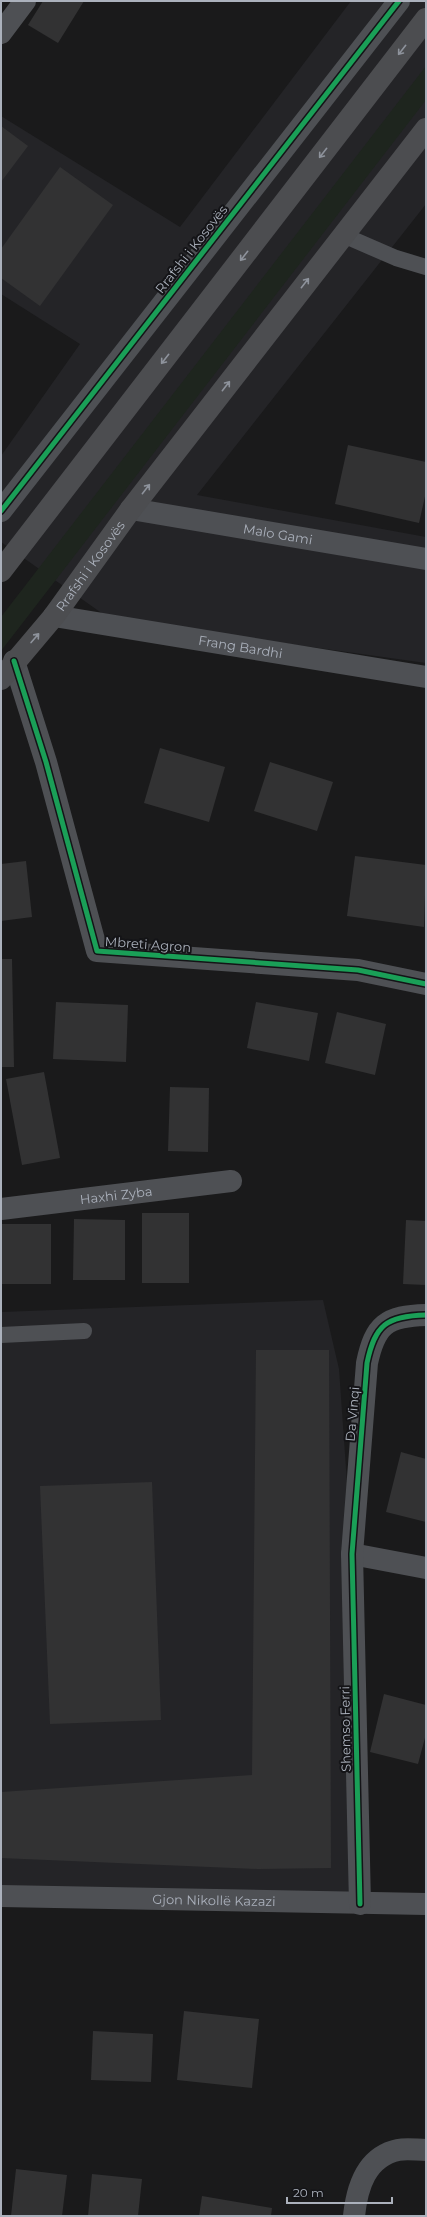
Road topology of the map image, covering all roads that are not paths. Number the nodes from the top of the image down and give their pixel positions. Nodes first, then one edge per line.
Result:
1 (25, 1) edge
2 (398, 1) edge
3 (426, 19) edge
4 (1, 32) edge
5 (426, 129) edge
6 (343, 235) junction
7 (426, 267) edge
8 (131, 509) junction
9 (1, 511) edge
10 (426, 559) edge
11 (1, 571) edge
12 (54, 616) junction
13 (14, 661) junction
14 (426, 677) edge
15 (1, 679) edge
16 (426, 984) edge
17 (231, 1181) dead end
18 (1, 1209) edge
19 (426, 1315) edge
20 (84, 1331) dead end
21 (1, 1335) edge
22 (352, 1554) junction
23 (426, 1568) edge
24 (1, 1896) edge
25 (360, 1904) junction
26 (426, 1904) edge
27 (426, 2150) edge
28 (354, 2216) edge

1 - 4 street
2 - 9 street, Rrafshi i Kosovës
3 -> 11 highway
5 - 6 highway, Rrafshi i Kosovës
6 - 7 lane
8 -> 6 highway, Rrafshi i Kosovës
8 - 10 street, Malo Gami
8 - 12 highway, Rrafshi i Kosovës
13 -> 12 highway, Rrafshi i Kosovës
12 - 14 street, Frang Bardhi
13 - 15 highway, Rrafshi i Kosovës
13 - 16 street, Mbreti Agron
17 - 18 street, Haxhi Zyba
19 - 22 street, Da Vinqi
20 - 21 lane
22 - 23 street
22 - 25 street, Shemso Ferri
24 - 25 street, Gjon Nikollë Kazazi
25 - 26 street, Gjon Nikollë Kazazi
27 - 28 street

